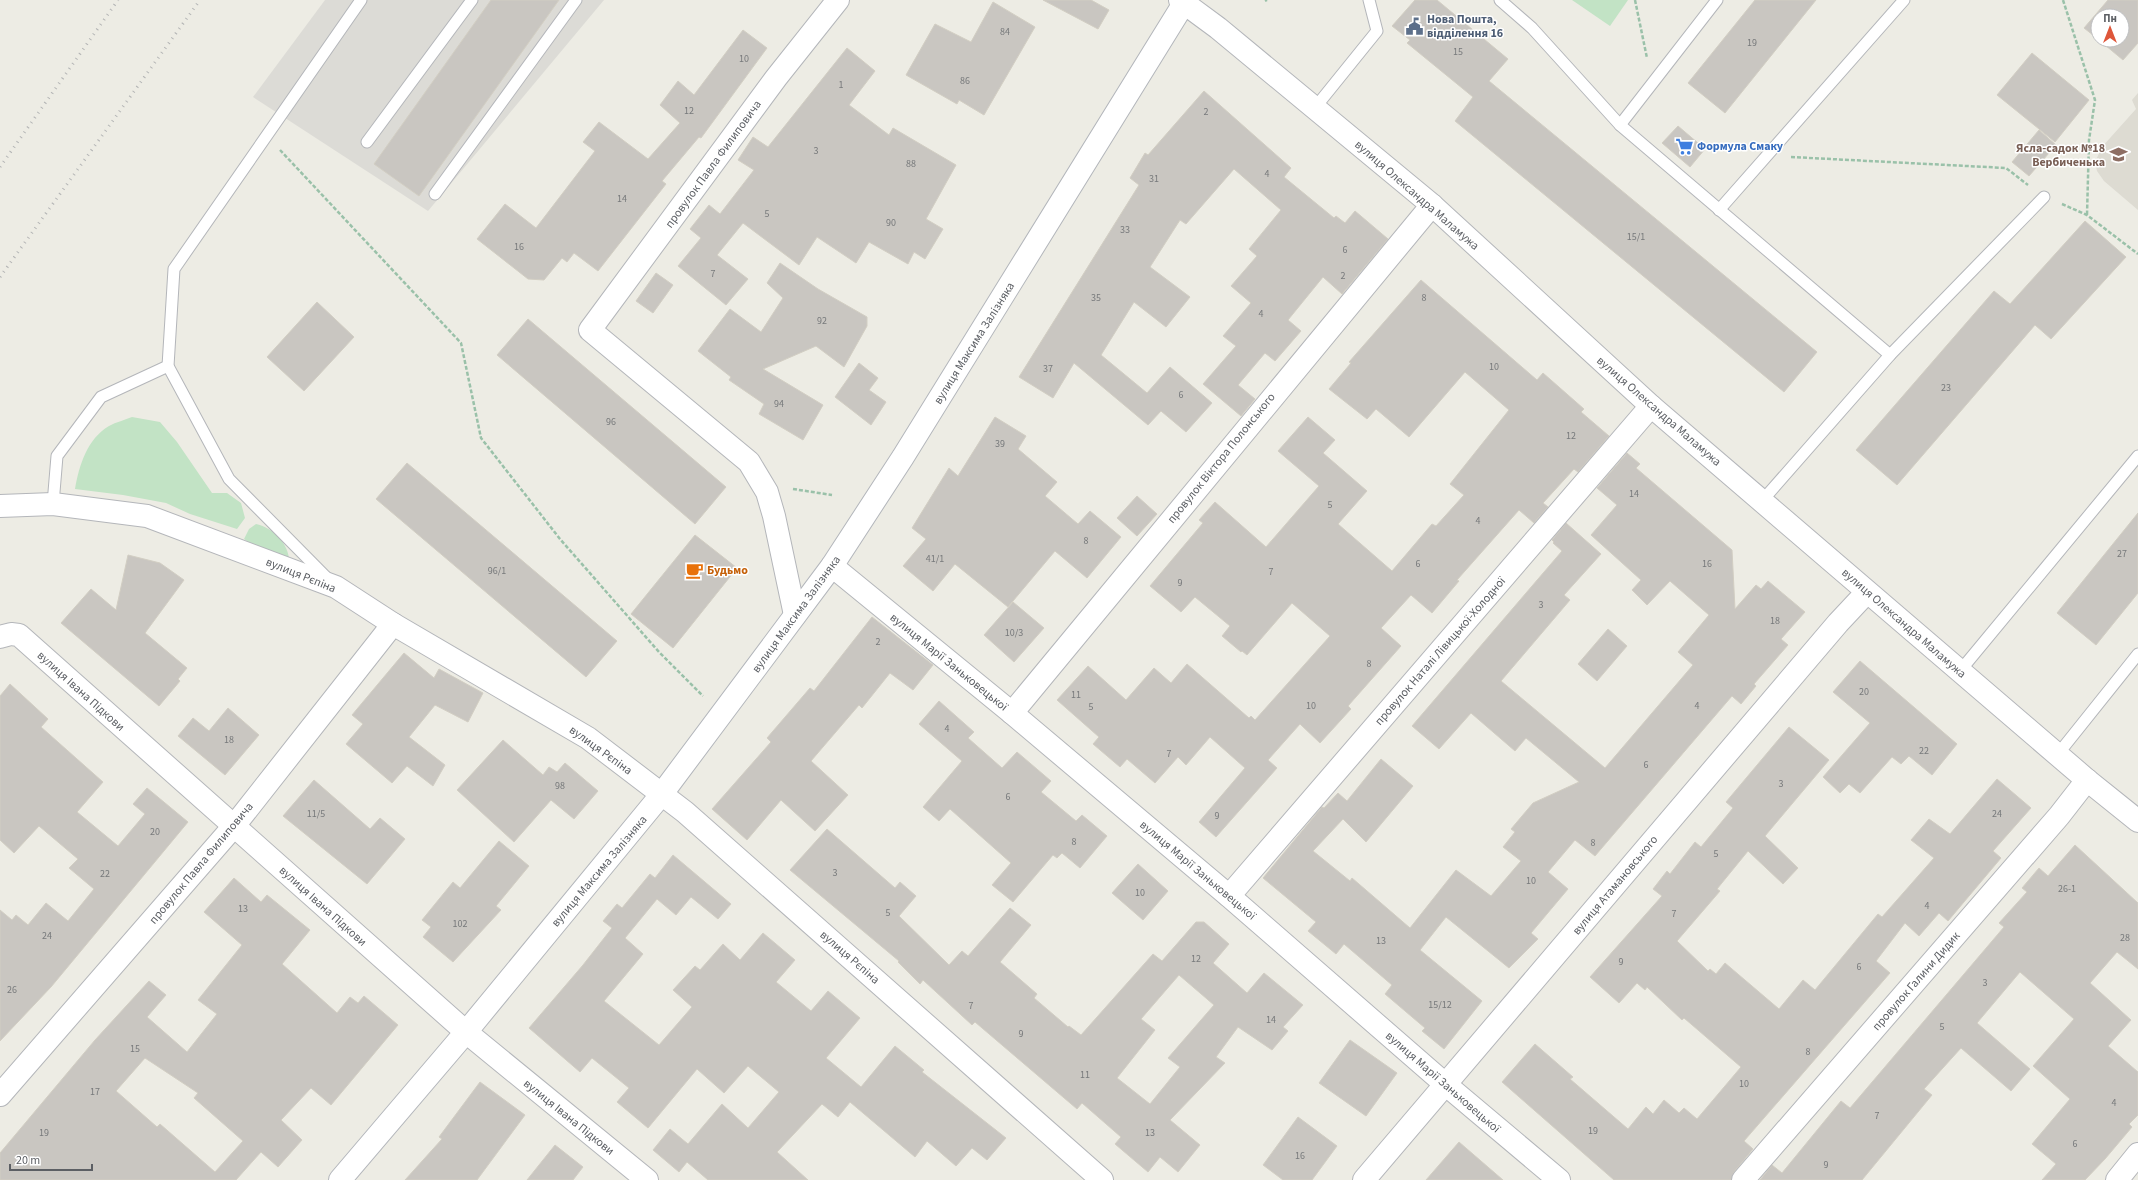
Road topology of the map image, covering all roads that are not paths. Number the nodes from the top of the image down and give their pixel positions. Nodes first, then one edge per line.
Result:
1 (361, 0) edge
2 (472, 0) edge
3 (576, 0) edge
4 (838, 0) edge
5 (1369, 0) edge
6 (1500, 0) edge
7 (1717, 0) edge
8 (1904, 0) edge
9 (1183, 1) edge
10 (1314, 109) junction
11 (1620, 125) junction
12 (367, 142) dead end
13 (435, 194) dead end
14 (2044, 197) road end
15 (1432, 205) junction
16 (1719, 210) junction
17 (1890, 355) junction
18 (168, 366) junction
19 (1651, 406) junction
20 (2138, 456) edge
21 (1762, 501) junction
22 (53, 504) junction
23 (0, 506) edge
24 (832, 566) junction
25 (336, 587) junction
26 (1867, 592) junction
27 (795, 615) junction
28 (393, 624) junction
29 (1, 636) edge
30 (2138, 654) edge
31 (1960, 671) junction
32 (1012, 713) junction
33 (2058, 754) junction
34 (2087, 780) junction
35 (661, 795) junction
36 (2138, 821) edge
37 (234, 826) junction
38 (1229, 896) junction
39 (466, 1032) junction
40 (1445, 1084) junction
41 (0, 1095) edge
42 (2138, 1154) edge
43 (340, 1180) edge
44 (647, 1180) edge
45 (1102, 1180) edge
46 (1364, 1180) edge
47 (1559, 1180) edge
48 (1744, 1180) edge
49 (2117, 1180) edge

1 - 18 lane
2 - 12 lane
3 - 13 lane
4 - 27 street, провулок Павла Филиповича
5 - 10 lane
6 - 11 lane
7 - 11 lane
8 - 16 lane
9 - 10 street, вулиця Олександра Маламужа
9 - 24 street, вулиця Максима Залізняка
10 - 15 street, вулиця Олександра Маламужа
11 - 16 lane
14 - 17 lane
15 - 19 street, вулиця Олександра Маламужа
15 - 32 street, провулок Віктора Полонського
16 - 17 lane
17 - 21 lane
18 - 22 lane
18 - 25 lane
19 - 21 street, вулиця Олександра Маламужа
19 - 38 street, провулок Наталі Лівицької-Холодної
20 - 31 lane
21 - 26 street, вулиця Олександра Маламужа
22 - 23 street, вулиця Рєпіна
22 - 25 street, вулиця Рєпіна
24 - 27 street, вулиця Максима Залізняка
24 - 32 street, вулиця Марії Заньковецької
25 - 28 street, вулиця Рєпіна
26 - 31 street, вулиця Олександра Маламужа
26 - 40 street, вулиця Атамановського
27 - 35 street, вулиця Максима Залізняка
28 - 35 street, вулиця Рєпіна
28 - 37 street, провулок Павла Филиповича
29 - 37 street, вулиця Івана Підкови
30 - 33 lane
31 - 33 street, вулиця Олександра Маламужа
32 - 38 street, вулиця Марії Заньковецької
33 - 34 street, вулиця Олександра Маламужа
34 - 36 street, вулиця Олександра Маламужа
34 - 48 street, провулок Галини Дидик
35 - 39 street, вулиця Максима Залізняка
35 - 45 street, вулиця Рєпіна
37 - 39 street, вулиця Івана Підкови
37 - 41 street, провулок Павла Филиповича
38 - 40 street, вулиця Марії Заньковецької
39 - 43 street, вулиця Максима Залізняка
39 - 44 street, вулиця Івана Підкови
40 - 46 street, вулиця Атамановського
40 - 47 street, вулиця Марії Заньковецької
42 - 49 street

